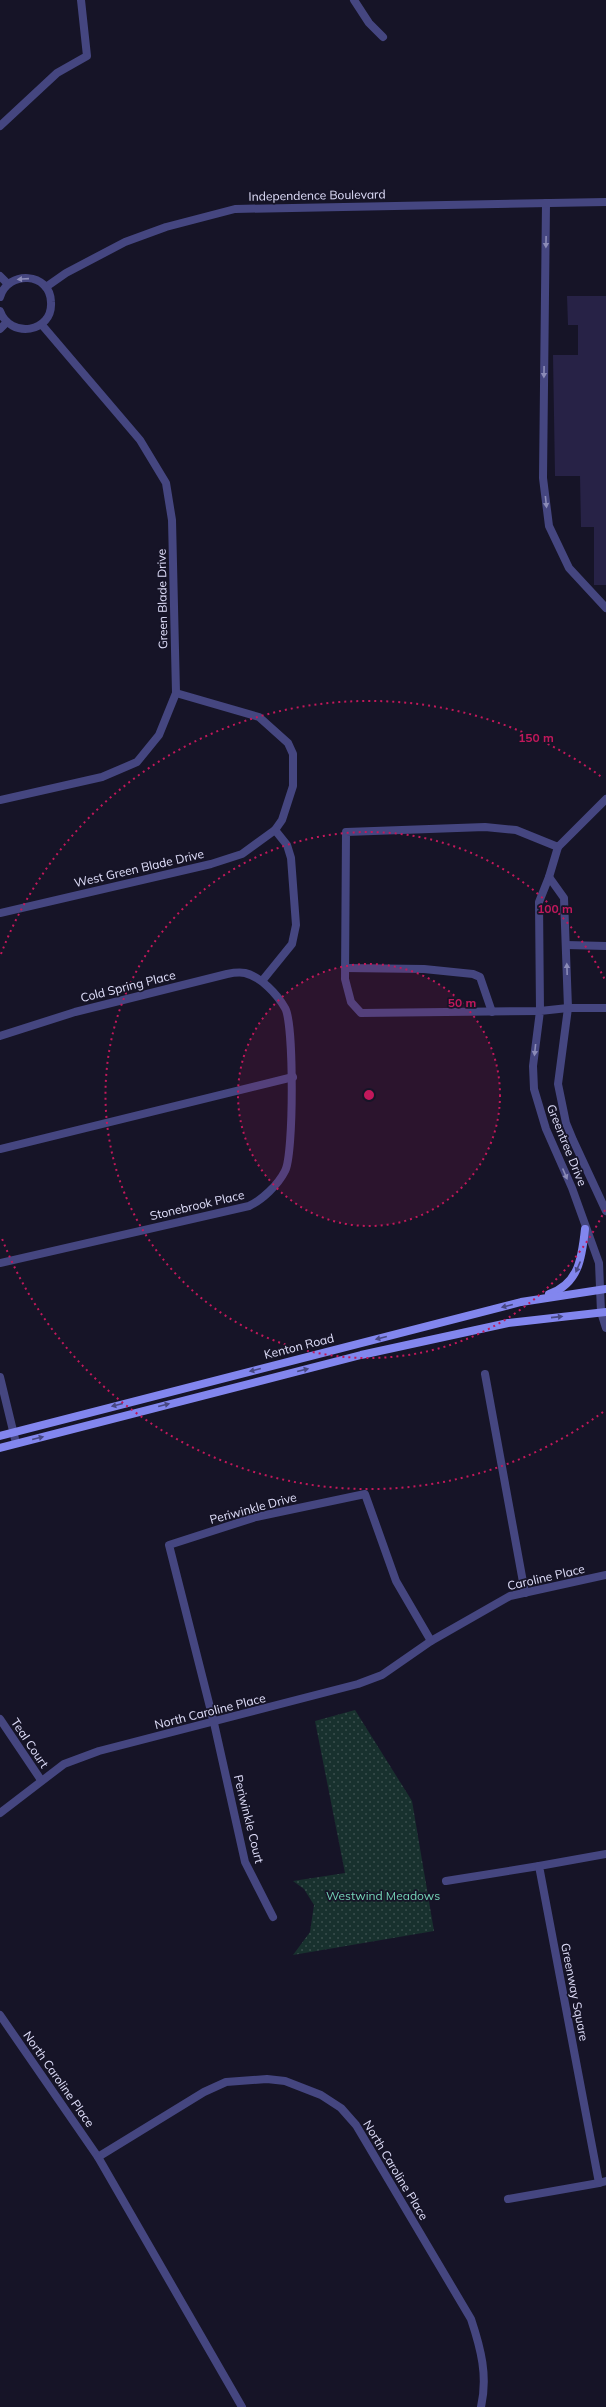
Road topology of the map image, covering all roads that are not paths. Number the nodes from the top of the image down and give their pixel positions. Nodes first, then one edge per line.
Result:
1 (81, 0) edge
2 (354, 0) edge
3 (383, 38) dead end
4 (0, 126) edge
5 (606, 202) edge
6 (546, 203) junction
7 (0, 276) edge
8 (8, 284) junction
9 (46, 287) junction
10 (0, 297) edge
11 (0, 311) edge
12 (6, 322) junction
13 (42, 324) junction
14 (0, 329) edge
15 (606, 608) edge
16 (176, 693) junction
17 (606, 799) edge
18 (0, 800) edge
19 (275, 830) junction
20 (558, 847) junction
21 (549, 877) junction
22 (0, 913) edge
23 (566, 944) junction
24 (606, 946) edge
25 (345, 968) junction
26 (262, 981) junction
27 (568, 1008) junction
28 (606, 1008) edge
29 (540, 1011) junction
30 (492, 1012) junction
31 (0, 1036) edge
32 (293, 1078) junction
33 (0, 1148) edge
34 (606, 1211) edge
35 (585, 1229) junction
36 (0, 1263) edge
37 (603, 1290) edge
38 (521, 1302) junction
39 (603, 1312) edge
40 (606, 1328) edge
41 (485, 1374) dead end
42 (0, 1377) edge
43 (14, 1432) junction
44 (0, 1436) edge
45 (16, 1443) junction
46 (0, 1448) edge
47 (606, 1575) edge
48 (525, 1593) junction
49 (431, 1641) junction
50 (0, 1719) edge
51 (214, 1723) junction
52 (41, 1780) junction
53 (0, 1813) edge
54 (606, 1854) edge
55 (539, 1866) junction
56 (446, 1881) dead end
57 (273, 1917) dead end
58 (0, 2015) edge
59 (98, 2157) junction
60 (602, 2182) edge
61 (508, 2199) dead end
62 (242, 2407) edge
63 (482, 2407) edge

1 - 4 street
2 - 3 street
5 - 6 street, Independence Boulevard
6 - 9 street, Independence Boulevard
6 -> 15 street
7 - 8 street
9 -> 8 street
8 - 10 street
9 - 13 street
11 - 12 street
12 - 13 street
12 - 14 street
13 - 16 street, Green Blade Drive
16 - 18 street, Green Blade Drive
16 - 19 street
17 - 20 street
19 - 22 street, West Green Blade Drive
19 - 26 street
20 - 21 street, Greentree Drive
20 - 25 street
21 - 23 street, Greentree Drive
21 - 29 street, Greentree Drive
23 - 24 street
27 -> 23 street, Greentree Drive
25 - 30 street
25 - 30 street
26 - 31 street, Cold Spring Place
26 - 32 street, Stonebrook Place
27 - 28 street
27 - 29 street
27 - 34 street, Greentree Drive
29 - 30 street
29 -> 35 street, Greentree Drive
32 - 33 street
32 - 36 street, Stonebrook Place
35 - 37 street, Greentree Drive
35 -> 38 main road
37 - 38 main road, Kenton Road
37 - 39 street, Greentree Drive
38 -> 43 main road, Kenton Road
39 - 40 street, Greentree Drive
45 -> 39 main road, Kenton Road
41 - 48 street
42 - 43 street
43 - 44 main road, Kenton Road
43 - 45 street
45 - 46 main road, Kenton Road
47 - 48 street, Caroline Place
48 - 49 street, Caroline Place
49 - 51 street, North Caroline Place
49 - 51 street, Periwinkle Drive
50 - 52 street, Teal Court
51 - 52 street, North Caroline Place
51 - 57 street, Periwinkle Court
52 - 53 street, North Caroline Place
54 - 55 street
55 - 56 street
55 - 60 street, Greenway Square
58 - 59 street, North Caroline Place
59 - 62 street, North Caroline Place
59 - 63 street, North Caroline Place
60 - 61 street

